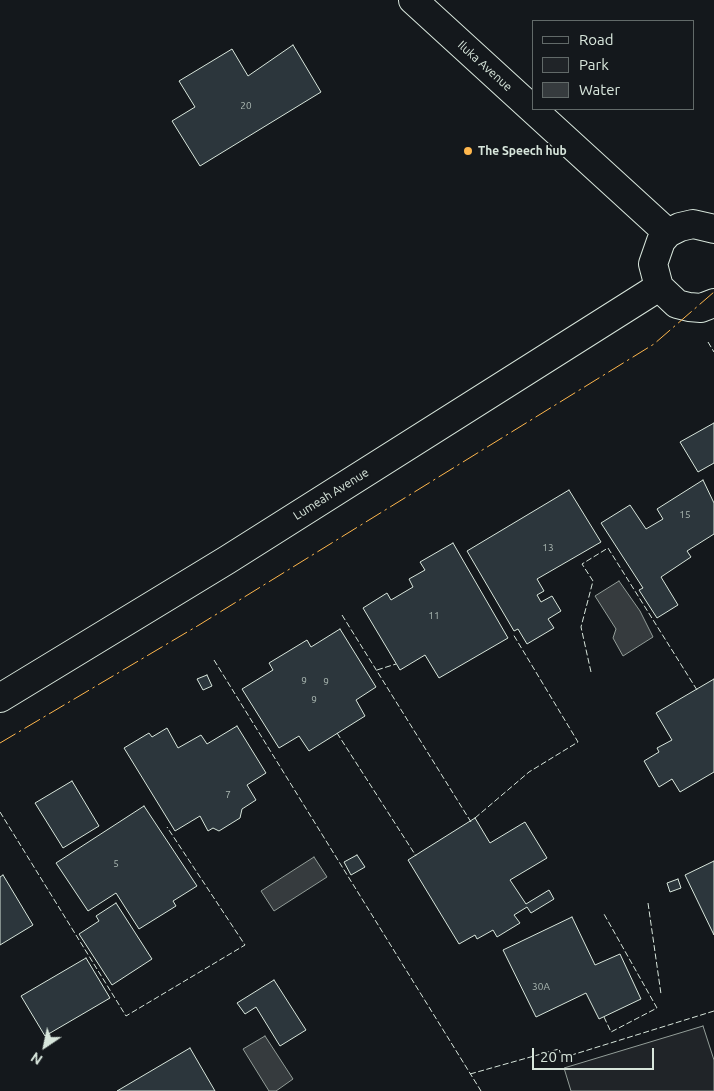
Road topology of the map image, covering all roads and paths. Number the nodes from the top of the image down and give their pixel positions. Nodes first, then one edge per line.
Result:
1 (413, 0) edge
2 (532, 109) edge
3 (533, 110) edge
4 (714, 229) edge
5 (668, 233) junction
6 (659, 287) junction
7 (714, 303) edge
8 (0, 698) edge

1 - 2 street, Iluka Avenue
3 - 5 street, Iluka Avenue
4 - 5 street
5 - 6 street
6 - 7 street
6 - 8 street, Lumeah Avenue

